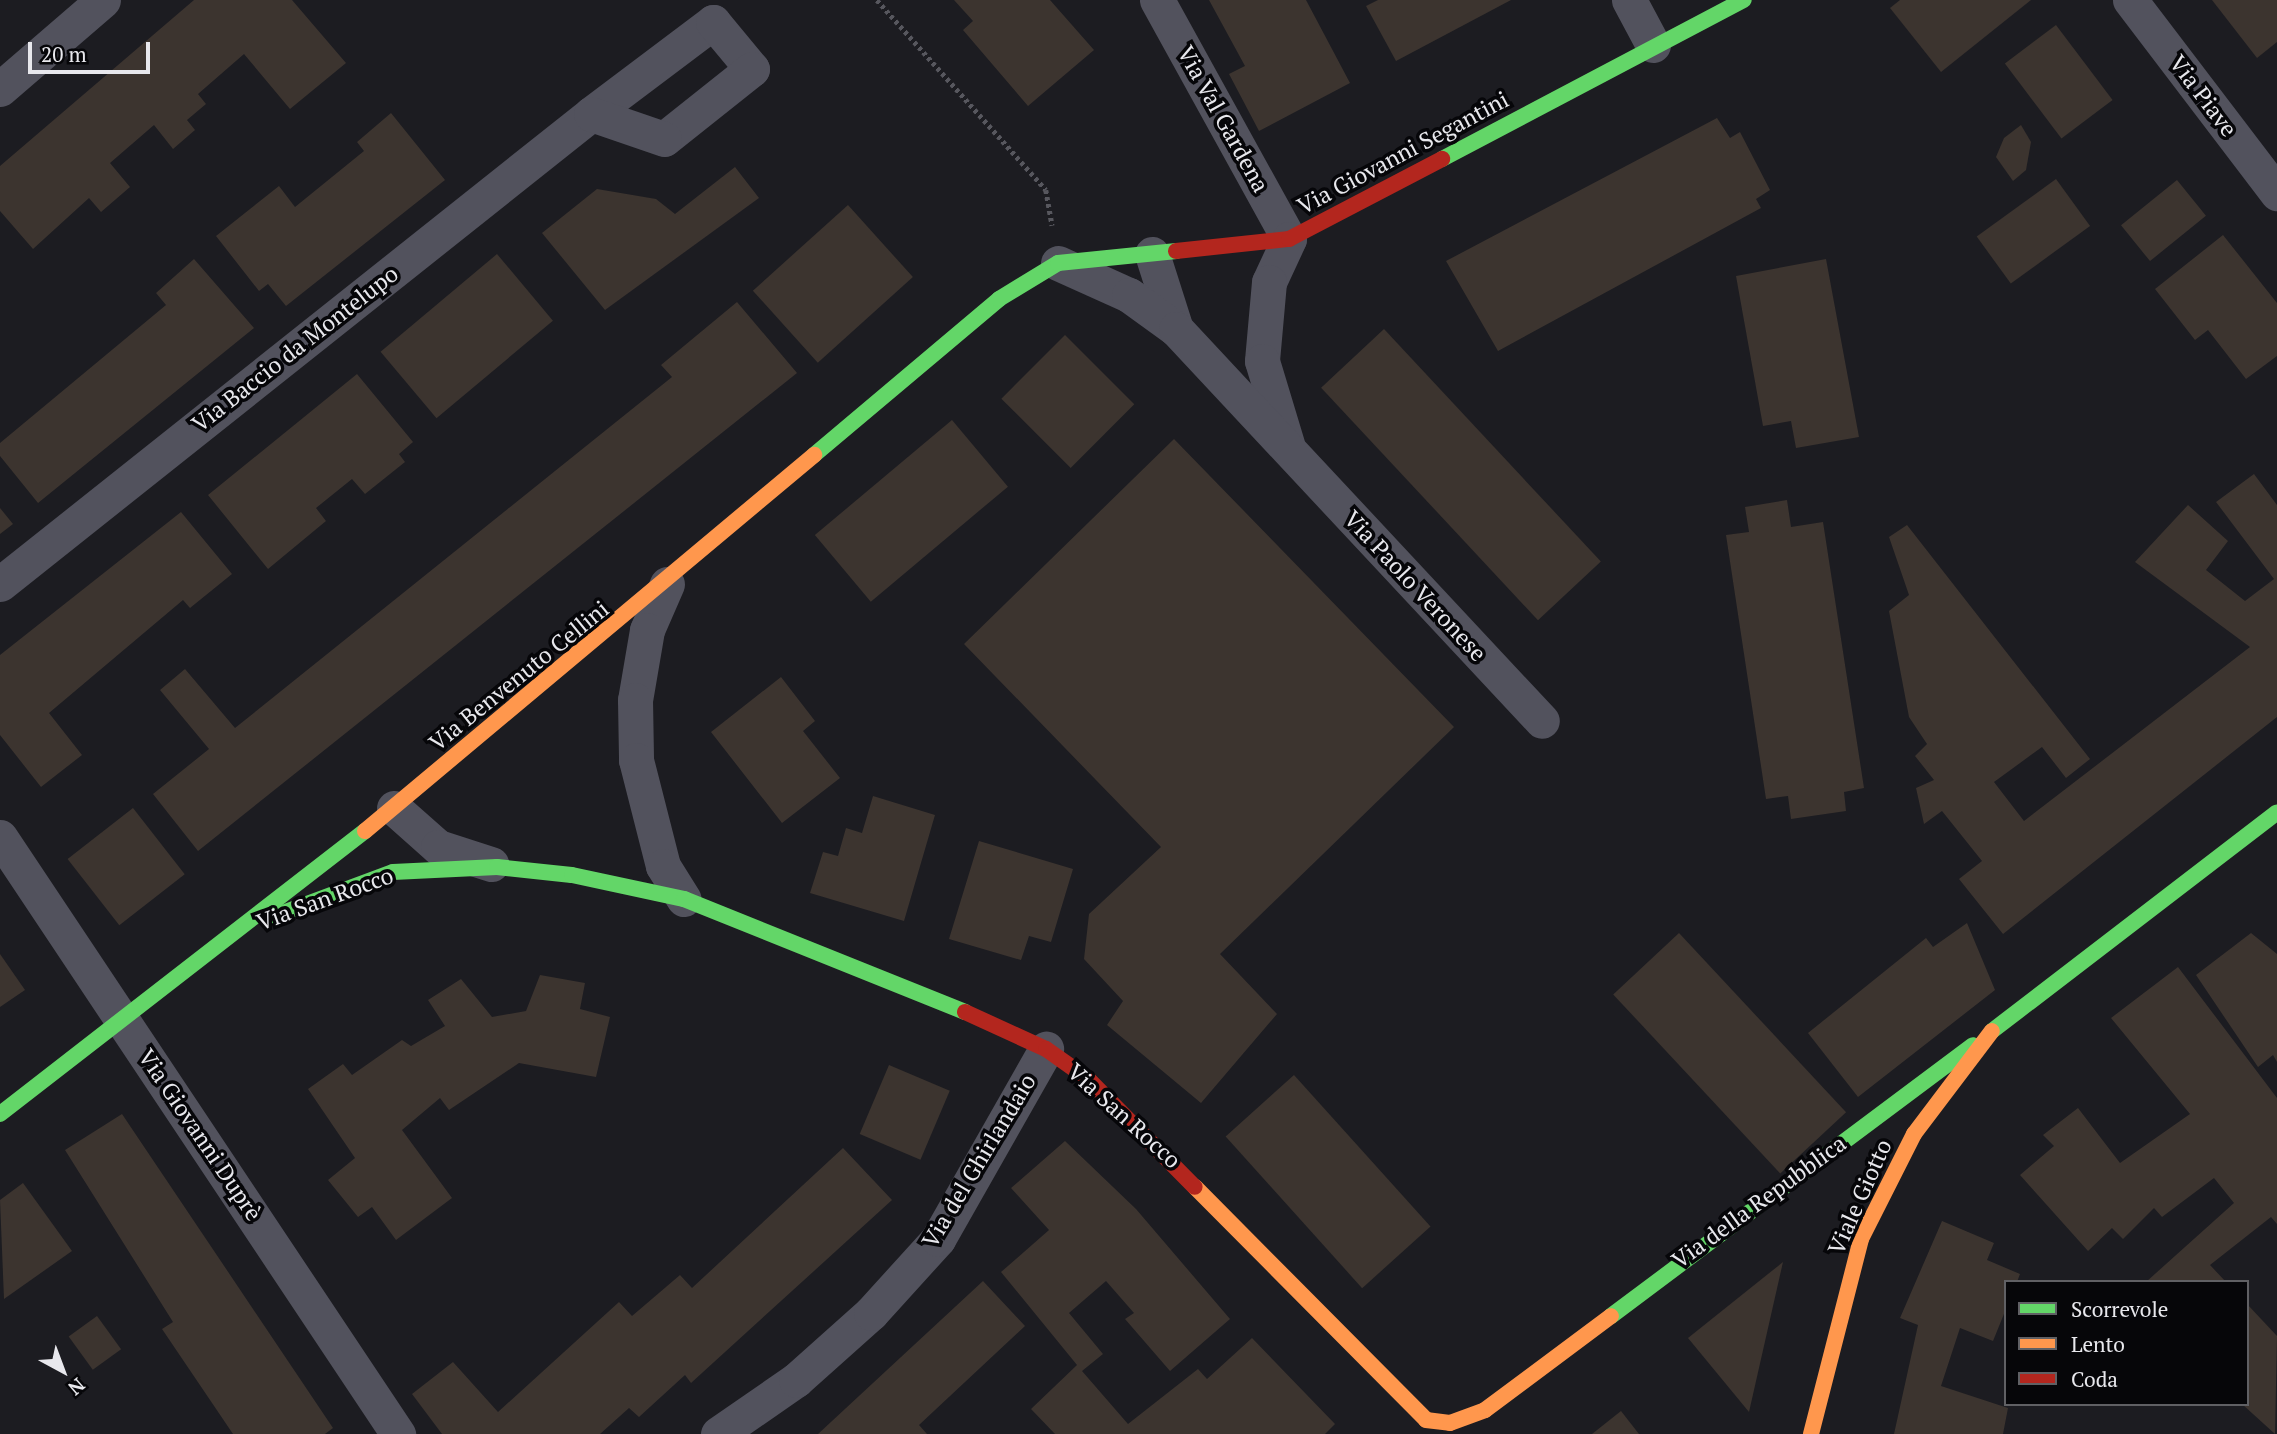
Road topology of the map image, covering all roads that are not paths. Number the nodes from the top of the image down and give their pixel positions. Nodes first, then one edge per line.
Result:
1 (103, 0) edge
2 (1157, 0) edge
3 (1629, 0) edge
4 (1744, 0) edge
5 (2130, 0) edge
6 (1653, 45) junction
7 (0, 89) edge
8 (591, 114) dead end
9 (2277, 193) edge
10 (1289, 239) junction
11 (1152, 254) junction
12 (1058, 263) junction
13 (1176, 329) junction
14 (1289, 450) junction
15 (0, 584) edge
16 (667, 584) junction
17 (1542, 721) dead end
18 (394, 808) junction
19 (2277, 812) edge
20 (0, 837) edge
21 (497, 867) junction
22 (684, 899) junction
23 (238, 930) junction
24 (122, 1018) junction
25 (1982, 1039) junction
26 (1046, 1049) junction
27 (0, 1114) edge
28 (1445, 1428) edge
29 (398, 1434) edge
30 (718, 1434) edge
31 (1811, 1434) edge

1 - 7 street
2 - 10 street, Via Val Gardena
3 - 6 street
4 - 6 street, Via Giovanni Segantini
5 - 9 street, Via Piave
6 - 10 street, Via Giovanni Segantini
8 - 15 street, Via Baccio da Montelupo
10 - 11 street, Via Giovanni Segantini
10 - 14 street, Via Paolo Veronese
11 - 12 street, Via Giovanni Segantini
11 - 13 street, Via Paolo Veronese
12 - 13 street, Via Paolo Veronese
12 - 16 street, Via Benvenuto Cellini
13 - 14 street, Via Paolo Veronese
14 - 17 street, Via Paolo Veronese
16 - 18 street, Via Benvenuto Cellini
16 - 22 street
18 - 21 street, Via San Rocco
18 - 23 street, Via Benvenuto Cellini
19 - 25 street, Via della Repubblica
20 - 24 street, Via Giovanni Duprè
21 - 22 street, Via San Rocco
21 - 23 street, Via San Rocco
22 - 26 street, Via San Rocco
23 - 24 street, Via Benvenuto Cellini
24 - 27 street, Via Benvenuto Cellini
24 - 29 street, Via Giovanni Duprè
25 - 28 street, Via della Repubblica
25 - 31 street, Viale Giotto
26 - 28 street, Via San Rocco
26 - 30 street, Via del Ghirlandaio

